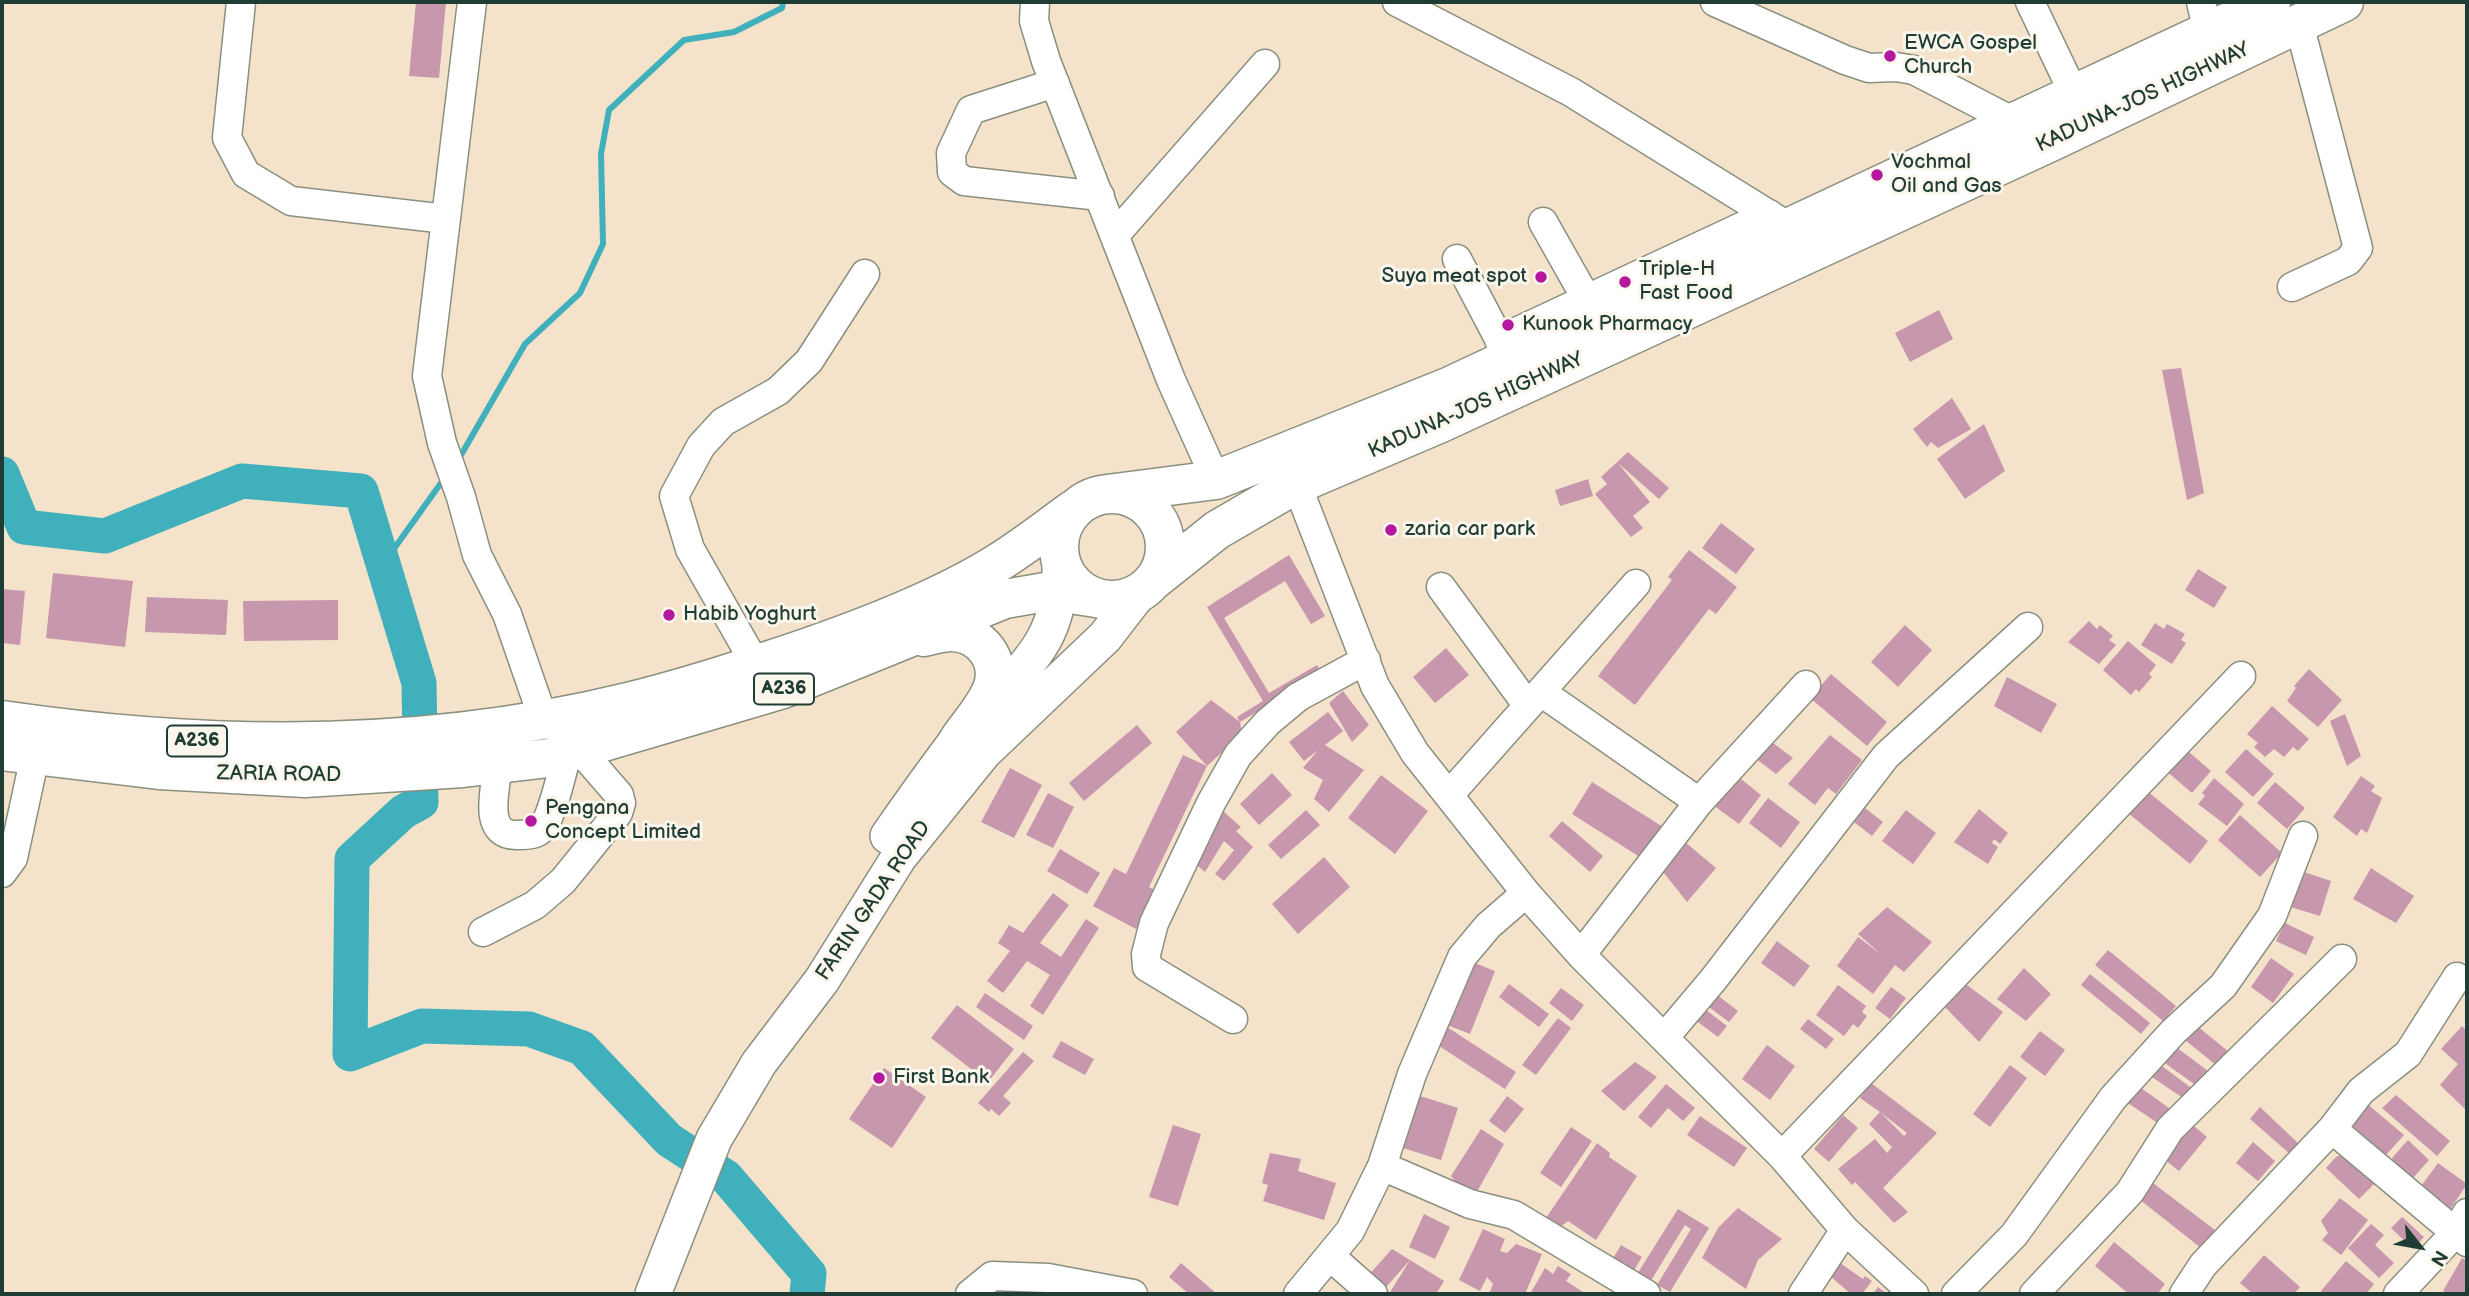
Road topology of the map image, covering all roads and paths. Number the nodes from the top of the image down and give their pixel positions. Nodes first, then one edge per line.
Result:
1 (241, 2) edge
2 (472, 2) edge
3 (1035, 2) edge
4 (1396, 2) edge
5 (1714, 2) edge
6 (2030, 2) edge
7 (2344, 2) edge
8 (2285, 13) edge
9 (2204, 17) edge
10 (1265, 64) dead end
11 (1055, 83) junction
12 (2074, 94) junction
13 (2014, 122) junction
14 (1100, 196) junction
15 (446, 219) junction
16 (1779, 221) junction
17 (1543, 222) dead end
18 (1115, 235) junction
19 (1457, 259) dead end
20 (865, 274) dead end
21 (2292, 287) dead end
22 (1586, 298) junction
23 (1505, 349) junction
24 (1216, 480) junction
25 (1297, 485) junction
26 (1090, 502) junction
27 (1072, 584) junction
28 (1636, 584) dead end
29 (1146, 587) junction
30 (1441, 587) dead end
31 (2028, 627) dead end
32 (905, 642) junction
33 (1366, 660) junction
34 (756, 665) junction
35 (2241, 676) dead end
36 (1806, 685) dead end
37 (1534, 699) junction
38 (543, 718) junction
39 (2, 720) edge
40 (959, 739) junction
41 (573, 752) junction
42 (18, 754) edge
43 (481, 766) junction
44 (1450, 794) junction
45 (1699, 802) junction
46 (2303, 836) dead end
47 (2, 873) edge
48 (1526, 893) junction
49 (483, 932) dead end
50 (1581, 955) junction
51 (2342, 959) dead end
52 (2457, 977) dead end
53 (1233, 1019) dead end
54 (1664, 1038) junction
55 (759, 1063) junction
56 (2332, 1129) junction
57 (1782, 1156) junction
58 (1382, 1166) junction
59 (2463, 1229) edge
60 (1845, 1230) junction
61 (1331, 1257) junction
62 (653, 1294) edge
63 (970, 1294) edge
64 (1133, 1294) edge
65 (1298, 1294) edge
66 (1373, 1294) edge
67 (1646, 1294) edge
68 (1803, 1294) edge
69 (1914, 1294) edge
70 (1956, 1294) edge
71 (2034, 1294) edge
72 (2184, 1294) edge
73 (2398, 1294) edge

1 - 15 street
2 - 15 street
3 - 11 street
4 - 16 street
5 - 13 street
6 - 12 street
7 - 8 highway, KADUNA-JOS HIGHWAY / A236
8 - 9 highway, KADUNA-JOS HIGHWAY / A236
8 - 21 street
8 - 25 highway, KADUNA-JOS HIGHWAY / A236
9 - 12 highway, KADUNA-JOS HIGHWAY / A236
10 - 18 street
11 - 14 street
11 - 14 street
12 - 13 highway, KADUNA-JOS HIGHWAY / A236
13 - 16 highway, KADUNA-JOS HIGHWAY / A236
14 - 18 street
15 - 38 street
16 - 22 street
16 - 23 highway, KADUNA-JOS HIGHWAY / A236
17 - 22 street
18 - 24 street
19 - 23 street
20 - 34 street
22 - 23 street
23 - 24 highway, KADUNA-JOS HIGHWAY / A236
24 - 26 highway, KADUNA-JOS HIGHWAY / A236
25 - 29 highway, KADUNA-JOS HIGHWAY / A236
25 - 33 street
26 - 27 highway
26 - 29 highway
26 - 34 highway, A236
27 - 29 highway, A236
27 - 32 highway, A236
27 - 40 main road, FARIN GADA ROAD
28 - 37 street
29 - 55 main road, FARIN GADA ROAD
30 - 37 street
31 - 54 street
32 - 40 highway, A236
32 - 41 highway, A236
33 - 44 street
33 - 53 street
34 - 38 highway, A236
35 - 57 street
36 - 45 street
37 - 44 street
37 - 45 street
38 - 39 highway, A236
40 - 55 main road, FARIN GADA ROAD
41 - 43 highway, A236
41 - 43 street
41 - 49 street
42 - 43 highway, ZARIA ROAD / A236
42 - 47 street
44 - 48 street
45 - 50 street
46 - 70 street
48 - 50 street
48 - 58 street
50 - 54 street
51 - 71 street
52 - 56 street
54 - 57 street
55 - 62 main road, FARIN GADA ROAD
56 - 59 street
56 - 72 street
57 - 60 street
58 - 61 street
58 - 67 street
59 - 73 street
60 - 68 street
60 - 69 street
61 - 65 street
61 - 66 street
63 - 64 street

